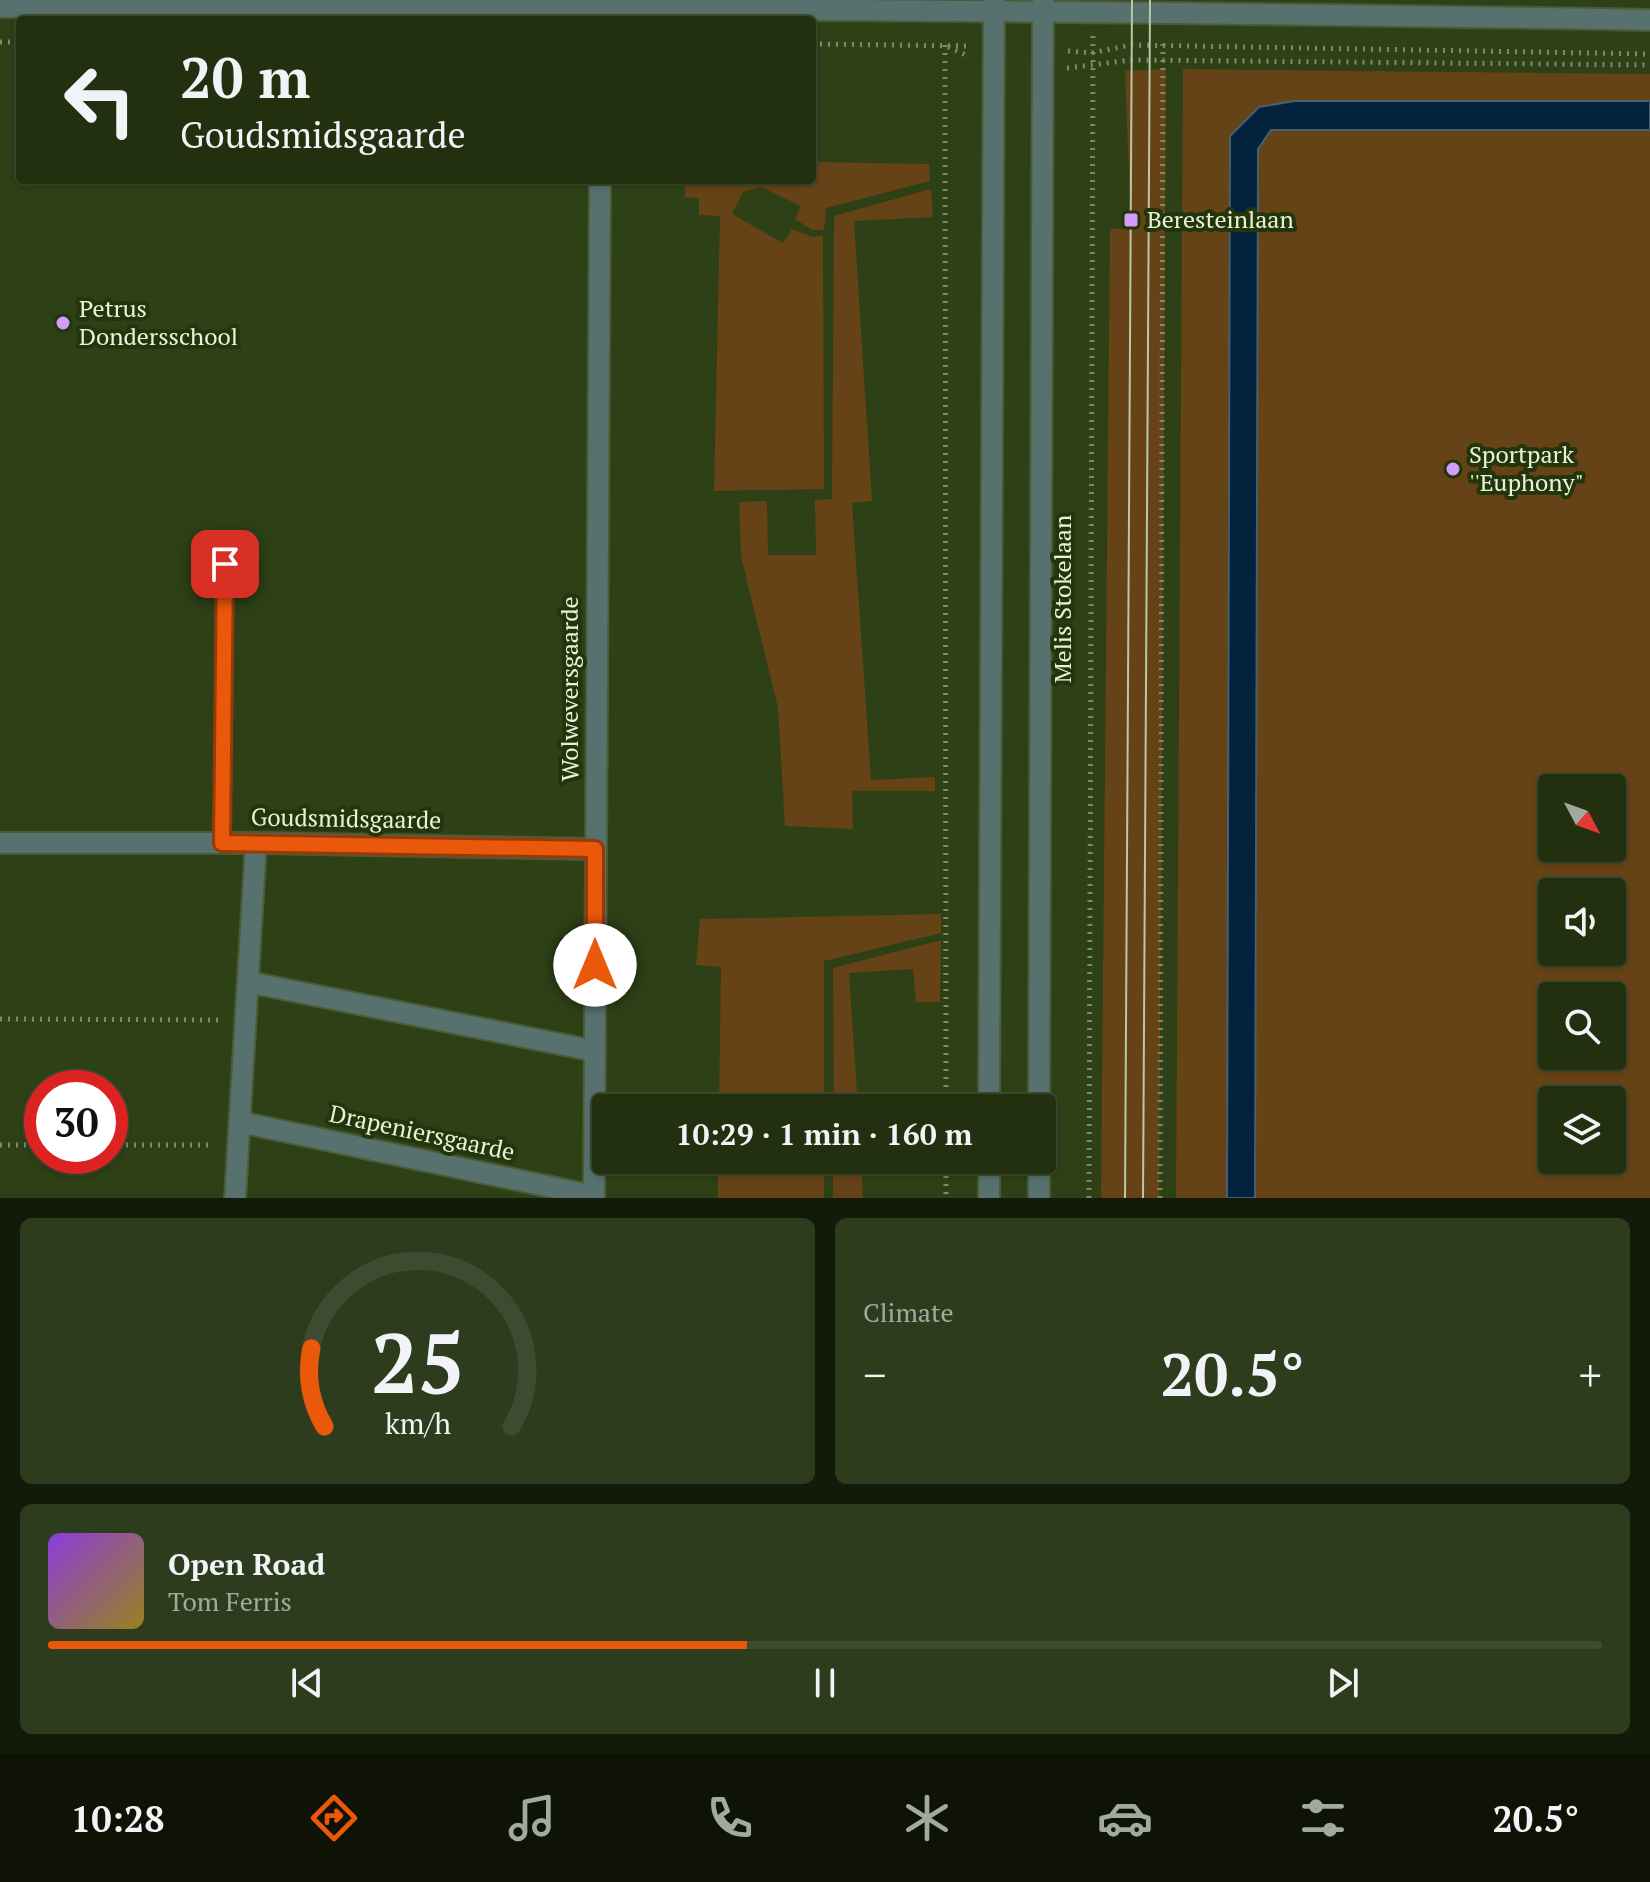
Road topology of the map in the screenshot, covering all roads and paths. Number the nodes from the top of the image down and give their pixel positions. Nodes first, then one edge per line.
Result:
1 (525, 4) edge
2 (994, 5) edge
3 (1043, 6) edge
4 (0, 7) edge
5 (943, 10) junction
6 (1094, 10) junction
7 (1162, 11) junction
8 (602, 14) edge
9 (1650, 20) edge
10 (816, 44) edge
11 (945, 45) junction
12 (1163, 47) junction
13 (1650, 54) edge
14 (1162, 60) junction
15 (1650, 65) edge
16 (992, 68) junction
17 (1091, 68) junction
18 (1042, 69) junction
19 (600, 184) edge
20 (225, 564) dead end
21 (0, 843) edge
22 (222, 843) junction
23 (256, 843) junction
24 (595, 849) junction
25 (248, 982) junction
26 (0, 1019) edge
27 (226, 1020) dead end
28 (595, 1051) junction
29 (946, 1094) edge
30 (989, 1094) edge
31 (1039, 1094) edge
32 (240, 1122) junction
33 (0, 1145) edge
34 (24, 1145) edge
35 (128, 1145) edge
36 (238, 1145) junction
37 (946, 1174) edge
38 (989, 1174) edge
39 (1039, 1174) edge
40 (594, 1197) edge
41 (235, 1198) edge
42 (946, 1198) edge
43 (989, 1198) edge
44 (1039, 1198) edge
45 (1089, 1198) edge
46 (1160, 1198) edge

1 - 4 street
1 - 8 street
2 - 3 street
2 - 5 street
2 - 16 street
3 - 6 street
3 - 18 street, Melis Stokelaan
5 - 8 street
5 - 11 path
6 - 7 street
6 - 17 path, Melis Stokelaan
7 - 9 street
7 - 12 path
10 - 11 path
11 - 16 path
11 - 29 path
12 - 13 path
12 - 14 path
14 - 15 path
14 - 17 path
14 - 46 path
16 - 30 street
17 - 18 path
17 - 45 path, Melis Stokelaan
18 - 31 street, Melis Stokelaan
19 - 24 street, Wolweversgaarde
20 - 22 lane
21 - 22 street, Goudsmidsgaarde
22 - 23 street, Goudsmidsgaarde
23 - 24 street, Goudsmidsgaarde
23 - 25 street
24 - 28 street, Wolweversgaarde
25 - 28 street
25 - 32 street
26 - 27 path
28 - 40 street, Wolweversgaarde
32 - 36 street
32 - 40 street, Drapeniersgaarde
33 - 34 path
35 - 36 path
36 - 41 street
37 - 42 path
38 - 43 street
39 - 44 street

